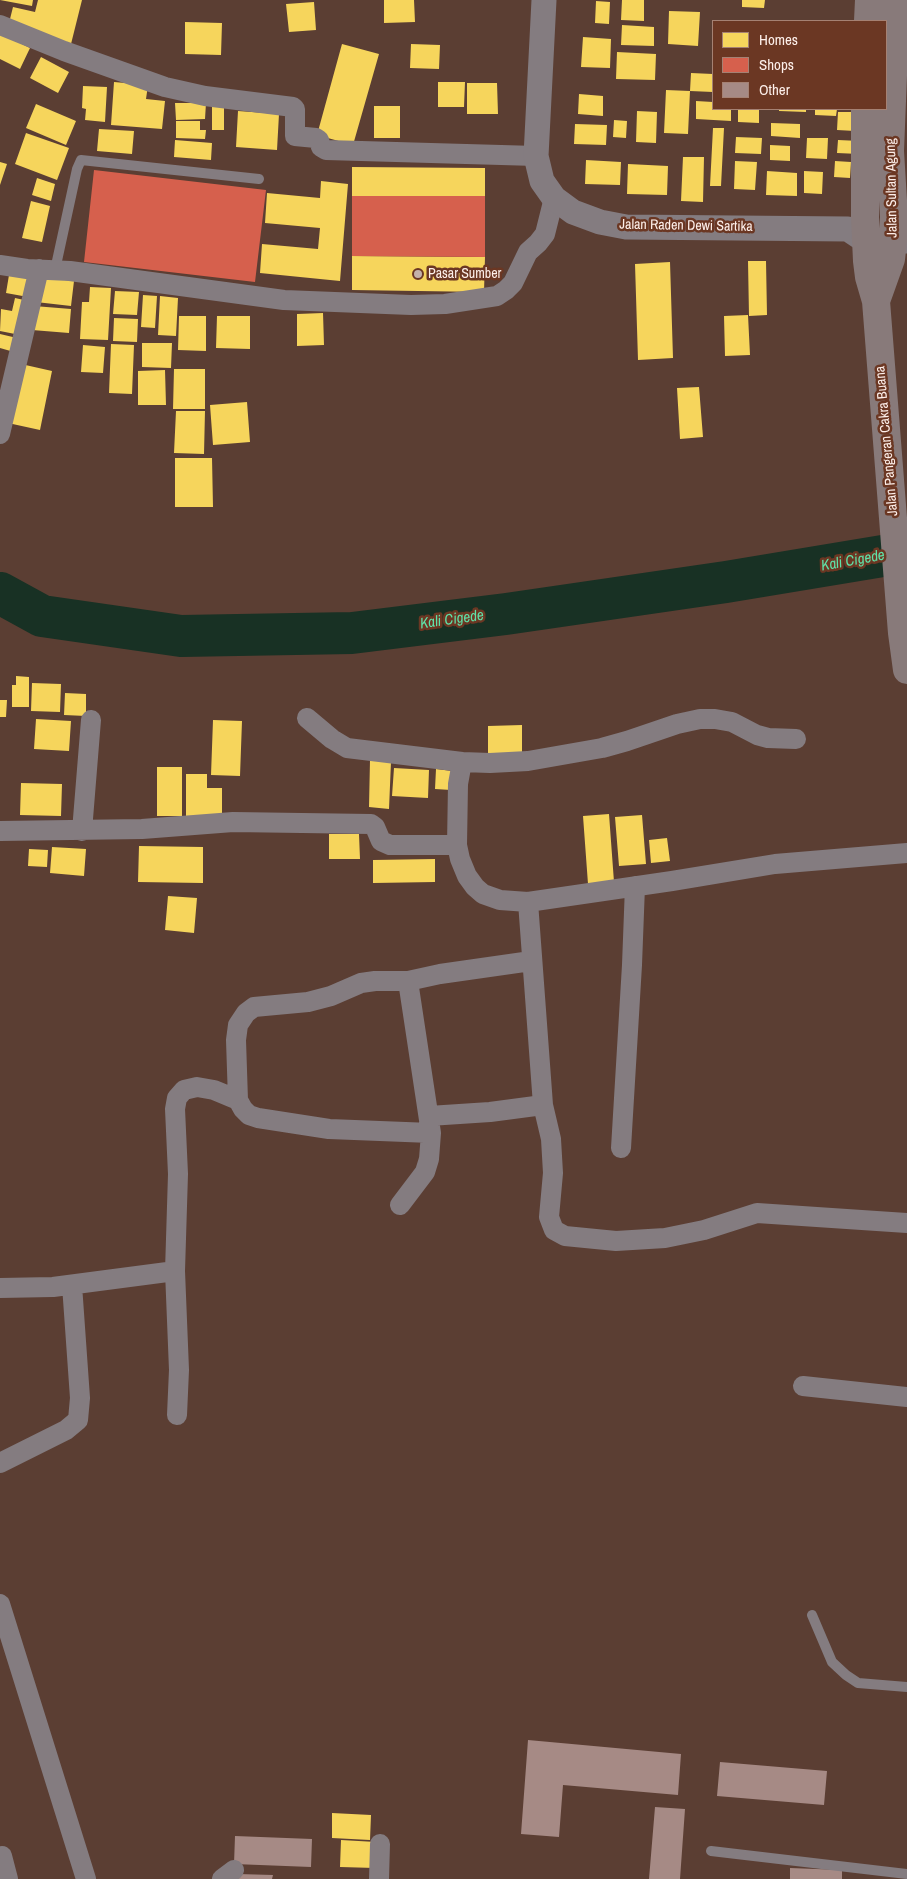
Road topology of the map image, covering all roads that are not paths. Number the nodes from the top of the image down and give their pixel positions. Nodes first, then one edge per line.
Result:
1 (544, 0) edge
2 (870, 0) edge
3 (896, 0) edge
4 (868, 20) edge
5 (0, 25) edge
6 (865, 110) edge
7 (536, 156) junction
8 (259, 179) dead end
9 (554, 198) junction
10 (860, 229) junction
11 (900, 229) edge
12 (0, 265) edge
13 (47, 269) junction
14 (876, 301) junction
15 (0, 434) edge
16 (907, 670) edge
17 (307, 718) dead end
18 (91, 720) dead end
19 (796, 739) dead end
20 (462, 762) junction
21 (0, 831) edge
22 (82, 831) junction
23 (458, 845) junction
24 (907, 853) edge
25 (635, 886) junction
26 (528, 902) junction
27 (531, 961) junction
28 (408, 981) junction
29 (238, 1100) junction
30 (543, 1105) junction
31 (430, 1125) junction
32 (621, 1148) dead end
33 (400, 1205) dead end
34 (907, 1223) edge
35 (175, 1271) junction
36 (72, 1285) junction
37 (0, 1288) edge
38 (802, 1386) dead end
39 (907, 1398) edge
40 (177, 1415) dead end
41 (0, 1463) edge
42 (0, 1604) edge
43 (812, 1615) dead end
44 (907, 1687) edge
45 (380, 1844) dead end
46 (711, 1851) dead end
47 (2, 1856) dead end
48 (907, 1874) edge
49 (8, 1879) edge
50 (86, 1879) edge
51 (379, 1879) edge

1 - 7 street, Jalan Raden Dewi Sartika
2 - 4 main road
3 - 11 main road, Jalan Sultan Agung
5 - 7 street
6 - 10 main road, Jalan Sultan Agung
7 - 9 street, Jalan Raden Dewi Sartika
8 - 13 lane
9 - 10 street, Jalan Raden Dewi Sartika
9 - 13 street
10 - 11 street, Jalan Raden Dewi Sartika
10 - 14 main road, Jalan Sultan Agung
11 - 14 main road, Jalan Sultan Agung
12 - 13 street
13 - 15 street
14 - 16 main road, Jalan Pangeran Cakra Buana
17 - 20 street
18 - 22 street
19 - 20 street
20 - 23 street
21 - 22 street
22 - 23 street
23 - 26 street
24 - 25 street
25 - 26 street
25 - 32 street
26 - 27 street
27 - 28 street
27 - 30 street
28 - 29 street
28 - 31 street
29 - 31 street
29 - 35 street
30 - 31 street
30 - 34 street
31 - 33 street
35 - 36 street
35 - 40 street
36 - 37 street
36 - 41 street
38 - 39 street
42 - 50 street
43 - 44 lane
45 - 51 street
46 - 48 lane
47 - 49 street

